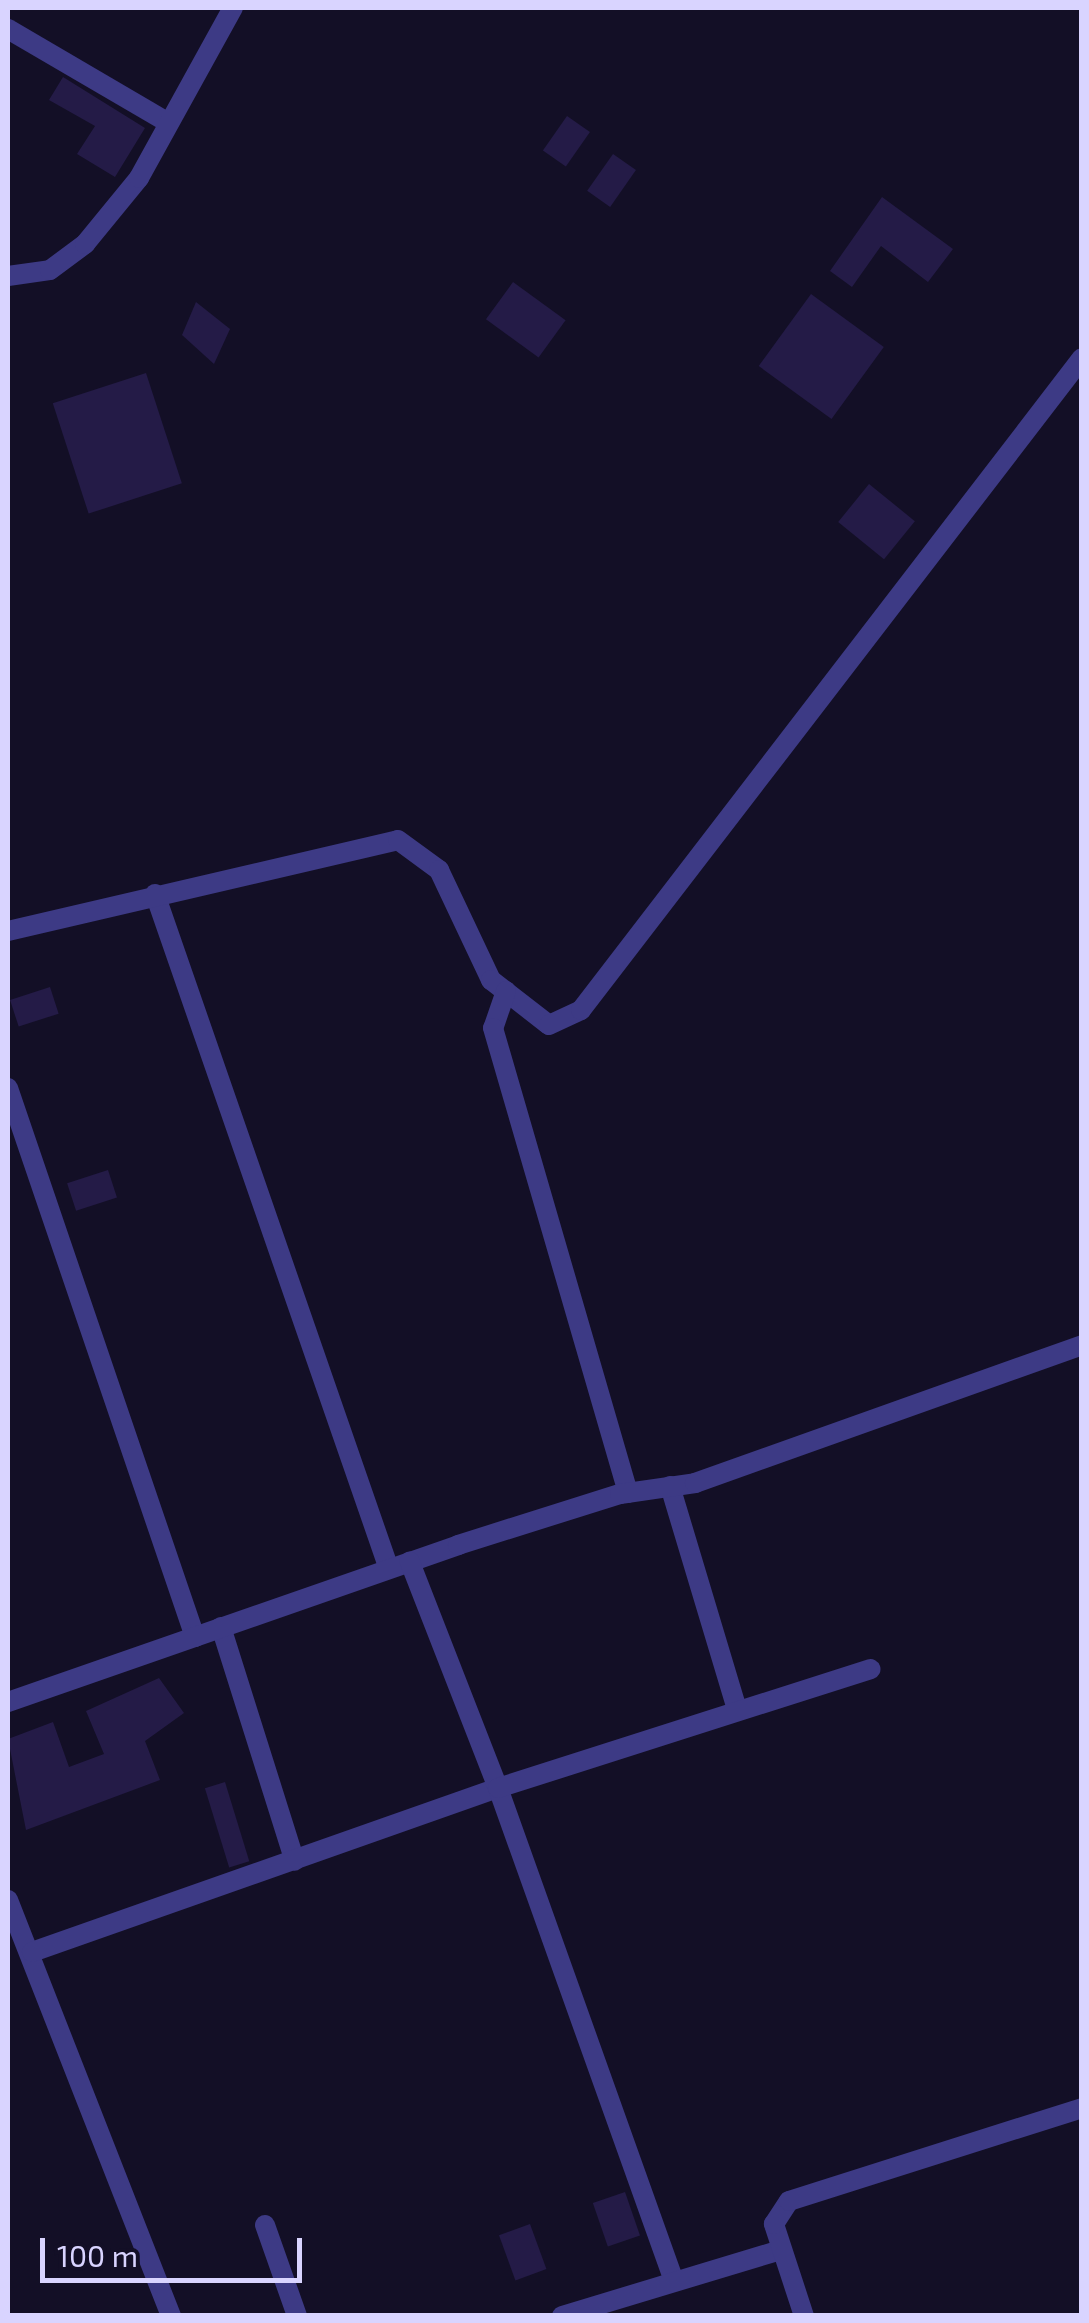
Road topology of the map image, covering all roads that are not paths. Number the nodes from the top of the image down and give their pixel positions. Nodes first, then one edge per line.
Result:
1 (234, 8) edge
2 (8, 30) edge
3 (164, 120) junction
4 (8, 276) edge
5 (1082, 358) edge
6 (155, 894) junction
7 (8, 931) edge
8 (506, 991) junction
9 (8, 1088) edge
10 (1082, 1345) edge
11 (670, 1486) junction
12 (628, 1493) junction
13 (400, 1566) junction
14 (222, 1628) junction
15 (195, 1637) junction
16 (870, 1669) dead end
17 (8, 1702) edge
18 (736, 1710) junction
19 (498, 1788) junction
20 (295, 1861) junction
21 (8, 1900) edge
22 (32, 1952) junction
23 (1082, 2108) edge
24 (264, 2225) dead end
25 (780, 2250) junction
26 (674, 2281) junction
27 (171, 2316) edge
28 (297, 2316) edge
29 (562, 2316) edge
30 (804, 2316) edge

1 - 3 street
2 - 3 street
3 - 4 street
5 - 8 street
6 - 7 street
6 - 8 street
6 - 13 street
8 - 12 street
9 - 15 street
10 - 11 street
11 - 12 street
11 - 18 street
12 - 13 street
13 - 14 street
13 - 19 street
14 - 15 street
14 - 20 street
15 - 17 street
16 - 18 street
18 - 19 street
19 - 20 street
19 - 26 street
20 - 22 street
21 - 22 street
22 - 27 street
23 - 25 street
24 - 28 street
25 - 26 street
25 - 30 street
26 - 29 street

